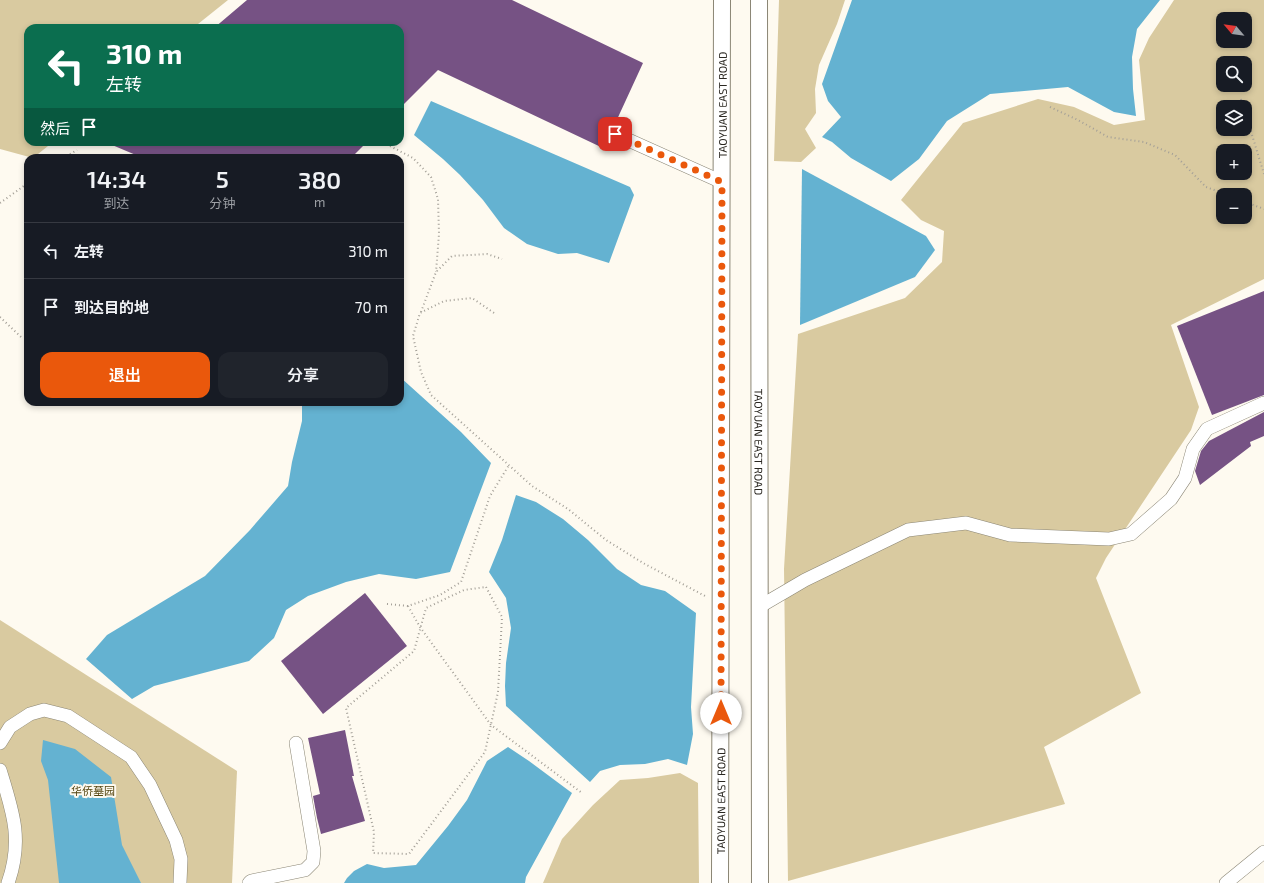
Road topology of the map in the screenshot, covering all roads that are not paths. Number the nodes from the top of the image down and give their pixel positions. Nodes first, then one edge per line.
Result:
1 (722, 0) edge
2 (759, 0) edge
3 (615, 134) dead end
4 (722, 182) junction
5 (1264, 403) edge
6 (760, 608) junction
7 (0, 743) edge
8 (296, 743) dead end
9 (0, 770) edge
10 (1264, 852) edge
11 (8, 883) edge
12 (180, 883) edge
13 (250, 883) edge
14 (720, 883) edge
15 (760, 883) edge
16 (1226, 883) edge

1 - 4 main road, TAOYUAN EAST ROAD
2 - 6 main road, TAOYUAN EAST ROAD
3 - 4 street
4 - 14 main road, TAOYUAN EAST ROAD
5 - 6 street
6 - 15 main road, TAOYUAN EAST ROAD
7 - 12 street
8 - 13 street
9 - 11 street
10 - 16 street

